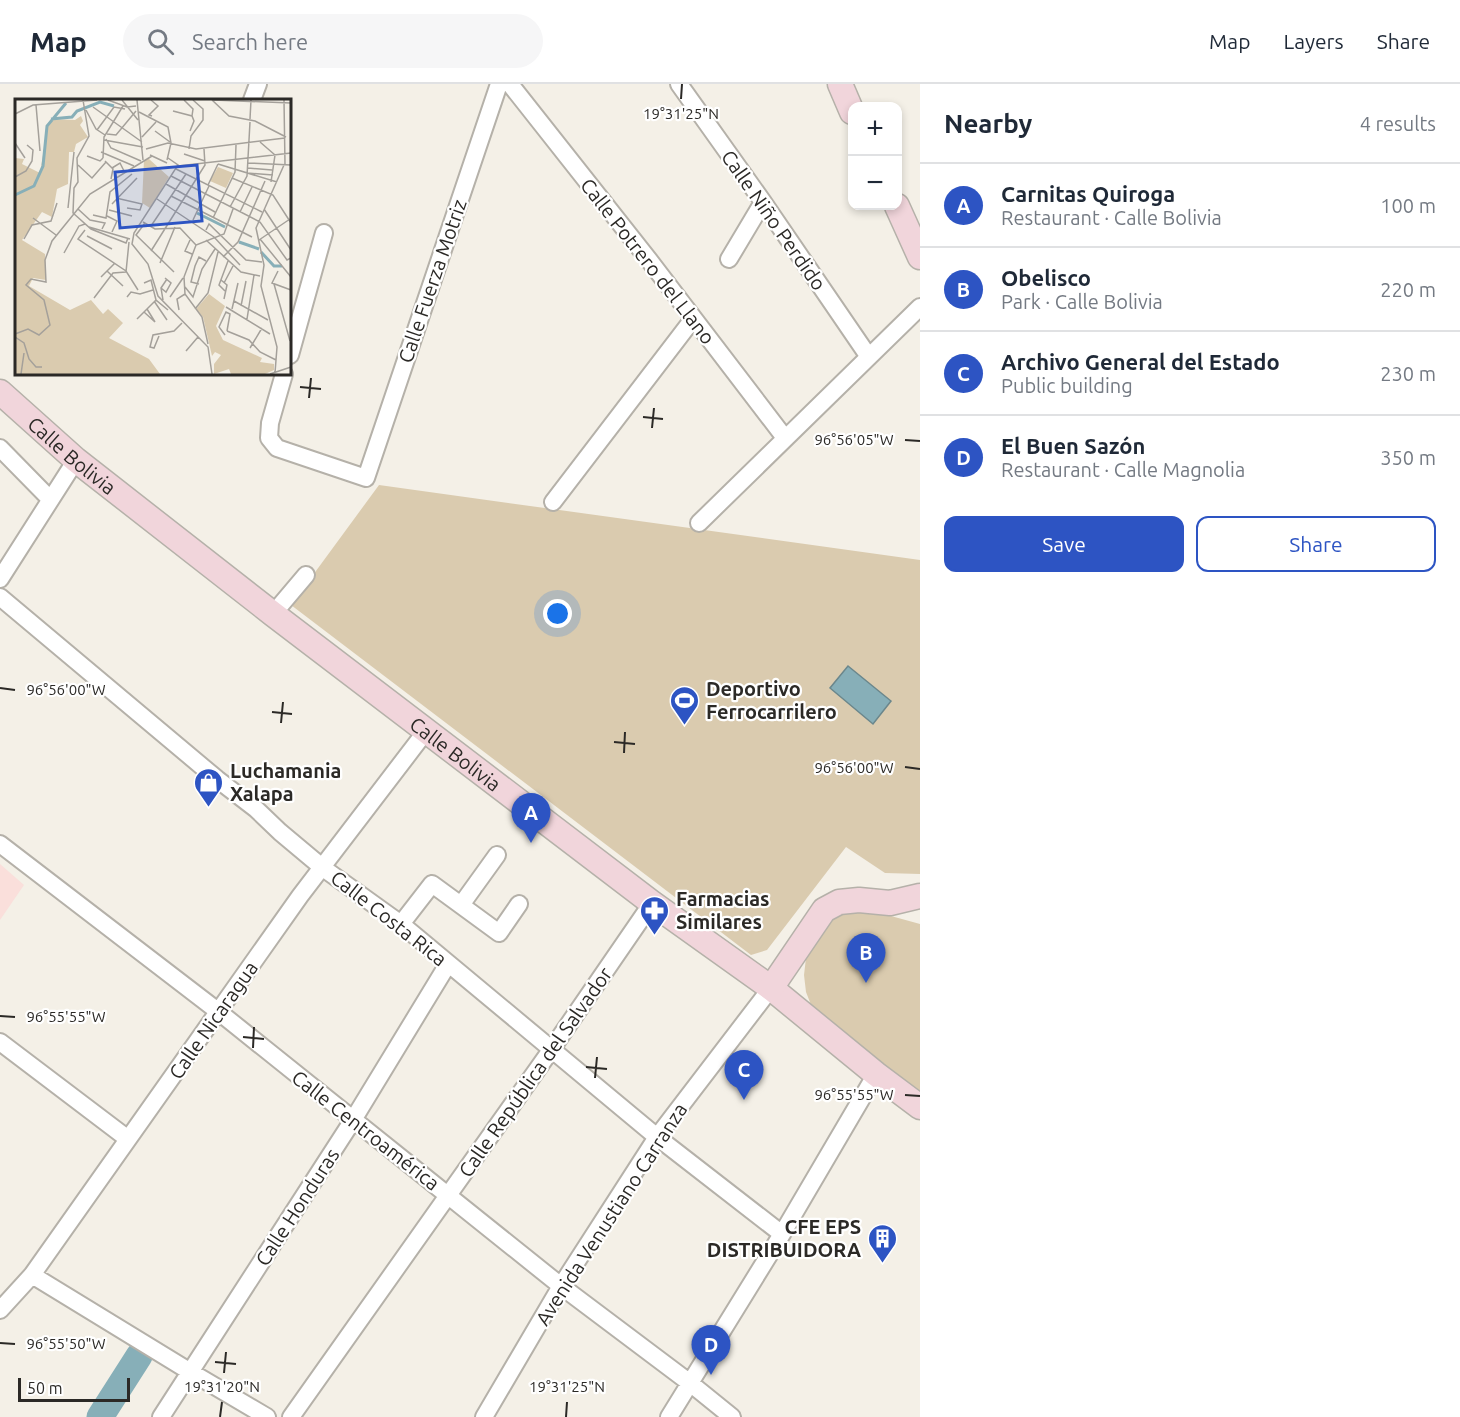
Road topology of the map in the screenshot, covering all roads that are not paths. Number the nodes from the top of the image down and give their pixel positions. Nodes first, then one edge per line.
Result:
1 (258, 84) edge
2 (499, 84) edge
3 (510, 84) edge
4 (679, 84) edge
5 (840, 84) edge
6 (252, 99) edge
7 (848, 103) edge
8 (763, 202) junction
9 (899, 210) edge
10 (324, 233) dead end
11 (918, 246) edge
12 (729, 259) dead end
13 (920, 307) edge
14 (693, 319) junction
15 (291, 351) edge
16 (869, 357) junction
17 (284, 375) edge
18 (0, 392) edge
19 (785, 438) junction
20 (0, 448) edge
21 (76, 460) junction
22 (50, 499) junction
23 (553, 502) dead end
24 (699, 523) dead end
25 (306, 575) dead end
26 (0, 579) edge
27 (0, 597) edge
28 (273, 614) junction
29 (426, 730) junction
30 (0, 844) edge
31 (497, 855) dead end
32 (323, 868) junction
33 (920, 896) edge
34 (652, 903) junction
35 (890, 903) junction
36 (519, 904) dead end
37 (461, 905) junction
38 (920, 914) edge
39 (401, 924) junction
40 (792, 957) junction
41 (448, 964) junction
42 (742, 968) junction
43 (771, 988) junction
44 (793, 1006) junction
45 (219, 1012) junction
46 (0, 1042) edge
47 (552, 1050) junction
48 (876, 1074) junction
49 (920, 1107) edge
50 (353, 1120) junction
51 (920, 1121) edge
52 (657, 1137) junction
53 (128, 1139) junction
54 (449, 1195) junction
55 (782, 1234) junction
56 (32, 1275) junction
57 (561, 1286) junction
58 (0, 1311) edge
59 (189, 1371) junction
60 (690, 1383) junction
61 (160, 1417) edge
62 (267, 1417) edge
63 (291, 1417) edge
64 (484, 1417) edge
65 (669, 1417) edge
66 (732, 1417) edge

1 - 6 street
2 - 17 street, Calle Fuerza Motriz
3 - 14 street, Calle Potrero del Llano
4 - 8 street, Calle Niño Perdido
5 - 7 main road
8 - 12 street
8 - 16 street, Calle Niño Perdido
9 - 11 main road
10 - 15 street
13 - 16 street
14 - 19 street, Calle Potrero del Llano
14 - 23 street
16 - 19 street
18 - 21 main road, Calle Bolivia
19 - 24 street
20 - 22 street
21 - 22 street
21 - 28 main road, Calle Bolivia
22 - 26 street
25 - 28 street
27 - 32 street, Calle Costa Rica
28 - 29 main road, Calle Bolivia
29 - 32 street, Calle Nicaragua
29 - 34 main road, Calle Bolivia
30 - 45 street, Calle Centroamérica
31 - 37 street
32 - 39 street, Calle Costa Rica
32 - 45 street, Calle Nicaragua
33 - 35 main road
34 - 42 main road, Calle Bolivia
34 - 47 street, Calle República del Salvador
35 - 38 main road
35 - 40 main road
36 - 37 street
37 - 39 street
39 - 41 street, Calle Costa Rica
40 - 42 main road
40 - 43 main road
40 - 44 main road
41 - 47 street, Calle Costa Rica
41 - 50 street, Calle Honduras
42 - 43 main road, Calle Bolivia
43 - 44 main road, Calle Bolivia
43 - 52 street, Avenida Venustiano Carranza
44 - 48 main road, Calle Bolivia
45 - 50 street, Calle Centroamérica
45 - 53 street, Calle Nicaragua
46 - 53 street
47 - 52 street, Calle Costa Rica
47 - 54 street, Calle República del Salvador
48 - 49 main road, Calle Bolivia
48 - 55 street
49 - 51 street
50 - 54 street, Calle Centroamérica
50 - 59 street, Calle Honduras
52 - 55 street, Calle Costa Rica
52 - 57 street, Avenida Venustiano Carranza
53 - 56 street, Calle Nicaragua
54 - 57 street, Calle Centroamérica
54 - 63 street, Calle República del Salvador
55 - 60 street
56 - 58 street, Calle Nicaragua
56 - 59 street
57 - 60 street, Calle Centroamérica
57 - 64 street, Avenida Venustiano Carranza
59 - 61 street, Calle Honduras
59 - 62 street
60 - 65 street
60 - 66 street, Calle Centroamérica

